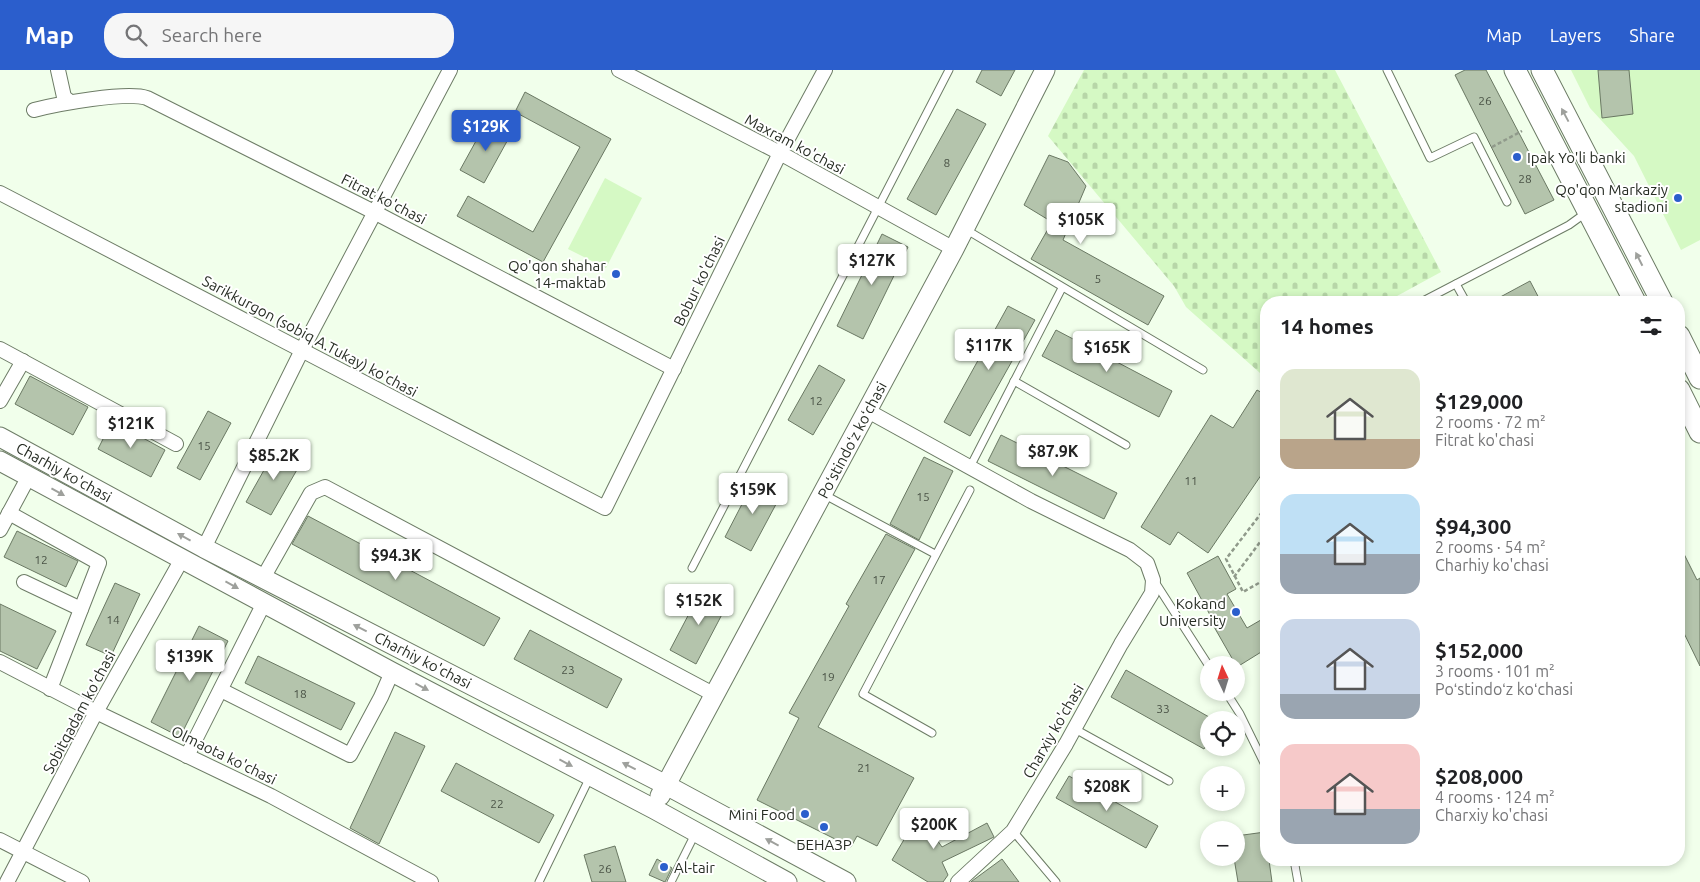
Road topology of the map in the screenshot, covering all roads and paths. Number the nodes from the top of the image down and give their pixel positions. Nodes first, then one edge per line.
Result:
1 (58, 70) edge
2 (450, 70) edge
3 (619, 70) edge
4 (825, 70) edge
5 (949, 70) edge
6 (1045, 70) edge
7 (1387, 70) edge
8 (1515, 70) edge
9 (1542, 70) edge
10 (69, 101) junction
11 (34, 110) dead end
12 (1522, 132) dead end
13 (1481, 152) junction
14 (780, 153) junction
15 (0, 192) edge
16 (1507, 202) dead end
17 (879, 208) junction
18 (374, 212) junction
19 (1588, 212) junction
20 (964, 229) junction
21 (954, 249) junction
22 (1456, 284) junction
23 (1062, 288) junction
24 (1433, 296) edge
25 (1463, 296) edge
26 (1632, 296) edge
27 (1659, 296) edge
28 (0, 348) edge
29 (1685, 348) edge
30 (302, 350) junction
31 (23, 361) junction
32 (674, 369) junction
33 (1203, 370) dead end
34 (1700, 378) edge
35 (1014, 381) junction
36 (0, 401) edge
37 (1685, 402) edge
38 (868, 411) junction
39 (1700, 432) edge
40 (0, 437) edge
41 (176, 444) dead end
42 (1126, 445) dead end
43 (0, 461) edge
44 (970, 468) junction
45 (29, 476) junction
46 (970, 490) dead end
47 (823, 494) junction
48 (605, 508) joint
49 (9, 513) junction
50 (1260, 515) edge
51 (0, 530) edge
52 (1260, 542) edge
53 (204, 548) junction
54 (935, 554) junction
55 (182, 559) junction
56 (692, 568) dead end
57 (1234, 577) junction
58 (263, 578) junction
59 (1153, 580) junction
60 (24, 582) dead end
61 (1260, 582) edge
62 (264, 603) junction
63 (81, 609) junction
64 (1202, 656) edge
65 (0, 662) edge
66 (392, 672) junction
67 (50, 688) junction
68 (221, 690) junction
69 (715, 695) junction
70 (1232, 701) edge
71 (96, 712) junction
72 (1075, 729) junction
73 (932, 733) dead end
74 (1260, 755) edge
75 (187, 756) junction
76 (591, 776) junction
77 (1169, 781) dead end
78 (666, 785) junction
79 (654, 808) junction
80 (1013, 831) junction
81 (696, 832) junction
82 (0, 840) edge
83 (24, 852) junction
84 (1295, 866) edge
85 (7, 882) edge
86 (82, 882) edge
87 (431, 882) edge
88 (539, 882) edge
89 (671, 882) edge
90 (787, 882) edge
91 (846, 882) edge
92 (958, 882) edge
93 (1056, 882) edge
94 (1298, 882) edge

1 - 10 street
2 - 18 street
3 - 14 street, Maxram ko'chasi
4 - 14 street, Bobur ko'chasi
5 - 17 lane
6 - 20 main road, Poʻstindoʻz koʻchasi
7 - 13 lane
8 - 19 main road
27 -> 9 main road
10 - 11 street, Fitrat ko'chasi
10 - 18 street, Fitrat ko'chasi
12 - 13 path
13 - 16 lane
14 - 17 street, Maxram ko'chasi
14 - 32 street, Bobur ko'chasi
15 - 30 street, Sarikkurgon (sobiq A.Tukay) ko'chasi
17 - 21 street, Maxram ko'chasi
17 - 56 lane
18 - 30 street
18 - 32 street, Fitrat ko'chasi
19 - 22 lane
19 - 26 main road
20 - 21 main road, Poʻstindoʻz koʻchasi
20 - 23 lane
21 - 38 main road, Poʻstindoʻz koʻchasi
22 - 24 lane
22 - 25 lane
23 - 33 lane
23 - 35 lane
28 - 31 street
29 - 34 main road
30 - 48 street, Sarikkurgon (sobiq A.Tukay) ko'chasi
30 - 53 street
31 - 36 street
31 - 41 street
32 - 48 street, Bobur ko'chasi
35 - 42 lane
35 - 44 lane
37 - 39 main road
38 - 44 street
38 - 47 main road, Poʻstindoʻz koʻchasi
53 -> 40 main road, Charhiy ko'chasi
43 - 45 main road, Charhiy ko'chasi
44 - 59 street
45 - 49 street
45 -> 55 main road, Charhiy ko'chasi
46 - 54 lane
47 - 54 lane
47 - 69 main road, Poʻstindoʻz koʻchasi
49 - 51 street
49 - 63 street
50 - 57 path
52 - 57 path
53 - 58 main road, Charhiy ko'chasi
54 - 73 lane
55 -> 62 main road, Charhiy ko'chasi
55 - 71 street, Sobitqadam ko'chasi
57 - 61 path
58 - 69 street
78 -> 58 main road, Charhiy ko'chasi
59 - 64 lane
59 - 72 street, Charxiy ko'chasi
60 - 63 street
62 - 66 main road, Charhiy ko'chasi
62 - 68 street
63 - 67 street
65 - 67 street, Olmaota ko'chasi
66 - 68 street
66 -> 76 main road, Charhiy ko'chasi
67 - 71 street, Olmaota ko'chasi
68 - 75 street
69 - 78 main road, Poʻstindoʻz koʻchasi
70 - 74 lane
71 - 75 street, Olmaota ko'chasi
71 - 83 street, Sobitqadam ko'chasi
72 - 77 lane
72 - 80 street, Charxiy ko'chasi
75 - 87 street, Olmaota ko'chasi
76 - 79 main road, Charhiy ko'chasi
76 - 88 lane
78 - 79 main road, Poʻstindoʻz koʻchasi
91 -> 78 main road, Charhiy ko'chasi
79 - 81 main road, Charhiy ko'chasi
80 - 92 street, Charxiy ko'chasi
80 - 93 lane
81 - 89 lane
81 - 90 main road, Charhiy ko'chasi
82 - 83 street
83 - 85 street, Sobitqadam ko'chasi
83 - 86 street
84 - 94 lane

